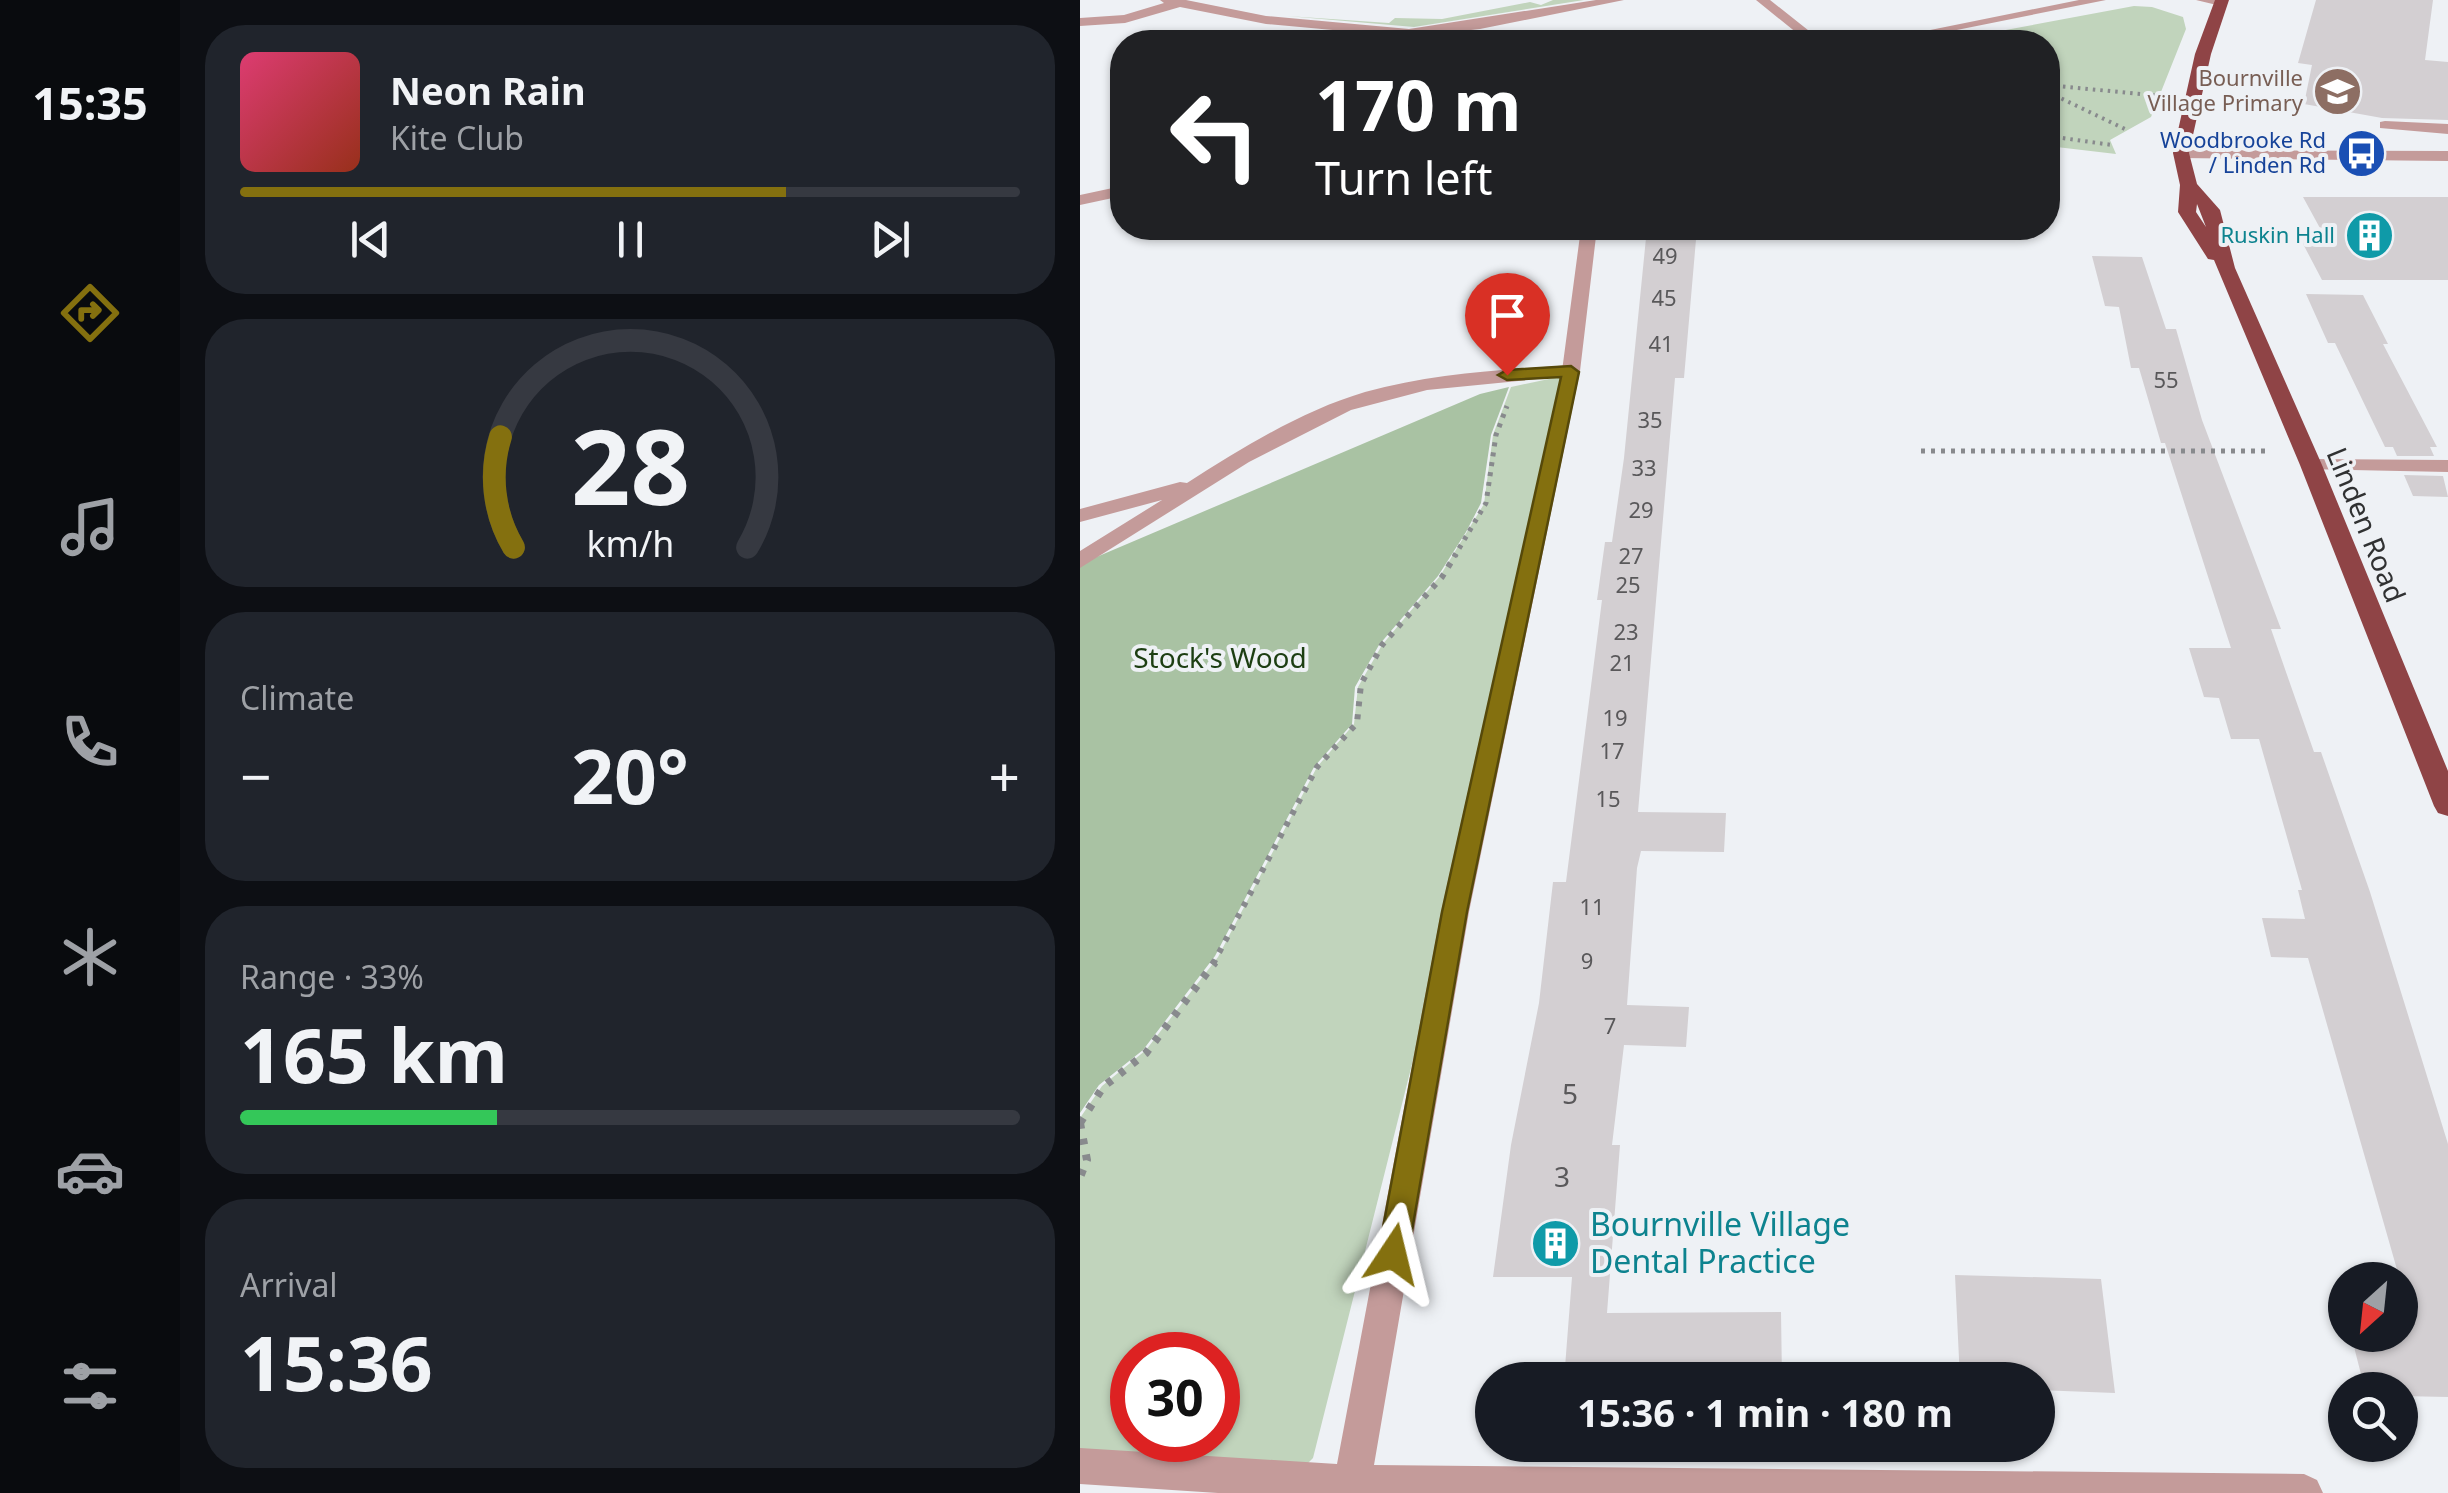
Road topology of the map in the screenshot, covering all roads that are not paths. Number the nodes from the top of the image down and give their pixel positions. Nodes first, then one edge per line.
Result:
1 (1618, 0) edge
2 (1762, 0) edge
3 (2100, 0) edge
4 (2202, 0) edge
5 (2222, 1) edge
6 (1171, 2) edge
7 (1080, 22) edge
8 (1385, 30) edge
9 (1429, 30) edge
10 (1801, 30) edge
11 (1941, 30) edge
12 (2385, 125) dead end
13 (2448, 129) edge
14 (2181, 153) junction
15 (2448, 156) edge
16 (1110, 194) edge
17 (1080, 200) edge
18 (1588, 240) edge
19 (1571, 372) junction
20 (2307, 458) junction
21 (2448, 466) edge
22 (1204, 481) junction
23 (1080, 516) edge
24 (1080, 561) edge
25 (2448, 806) edge
26 (1080, 1466) edge
27 (1342, 1485) edge
28 (2304, 1493) edge

1 - 9 street
2 - 10 street
3 - 11 street
4 - 5 street
5 - 14 highway, Linden Road
6 - 7 street
6 - 8 street
12 - 13 street
14 - 15 street
14 - 20 highway, Linden Road
16 - 17 street
18 - 19 street
19 - 22 street
19 - 27 street
20 - 21 street
20 - 25 highway, Linden Road
22 - 23 street
22 - 24 street
26 - 27 street
27 - 28 street

